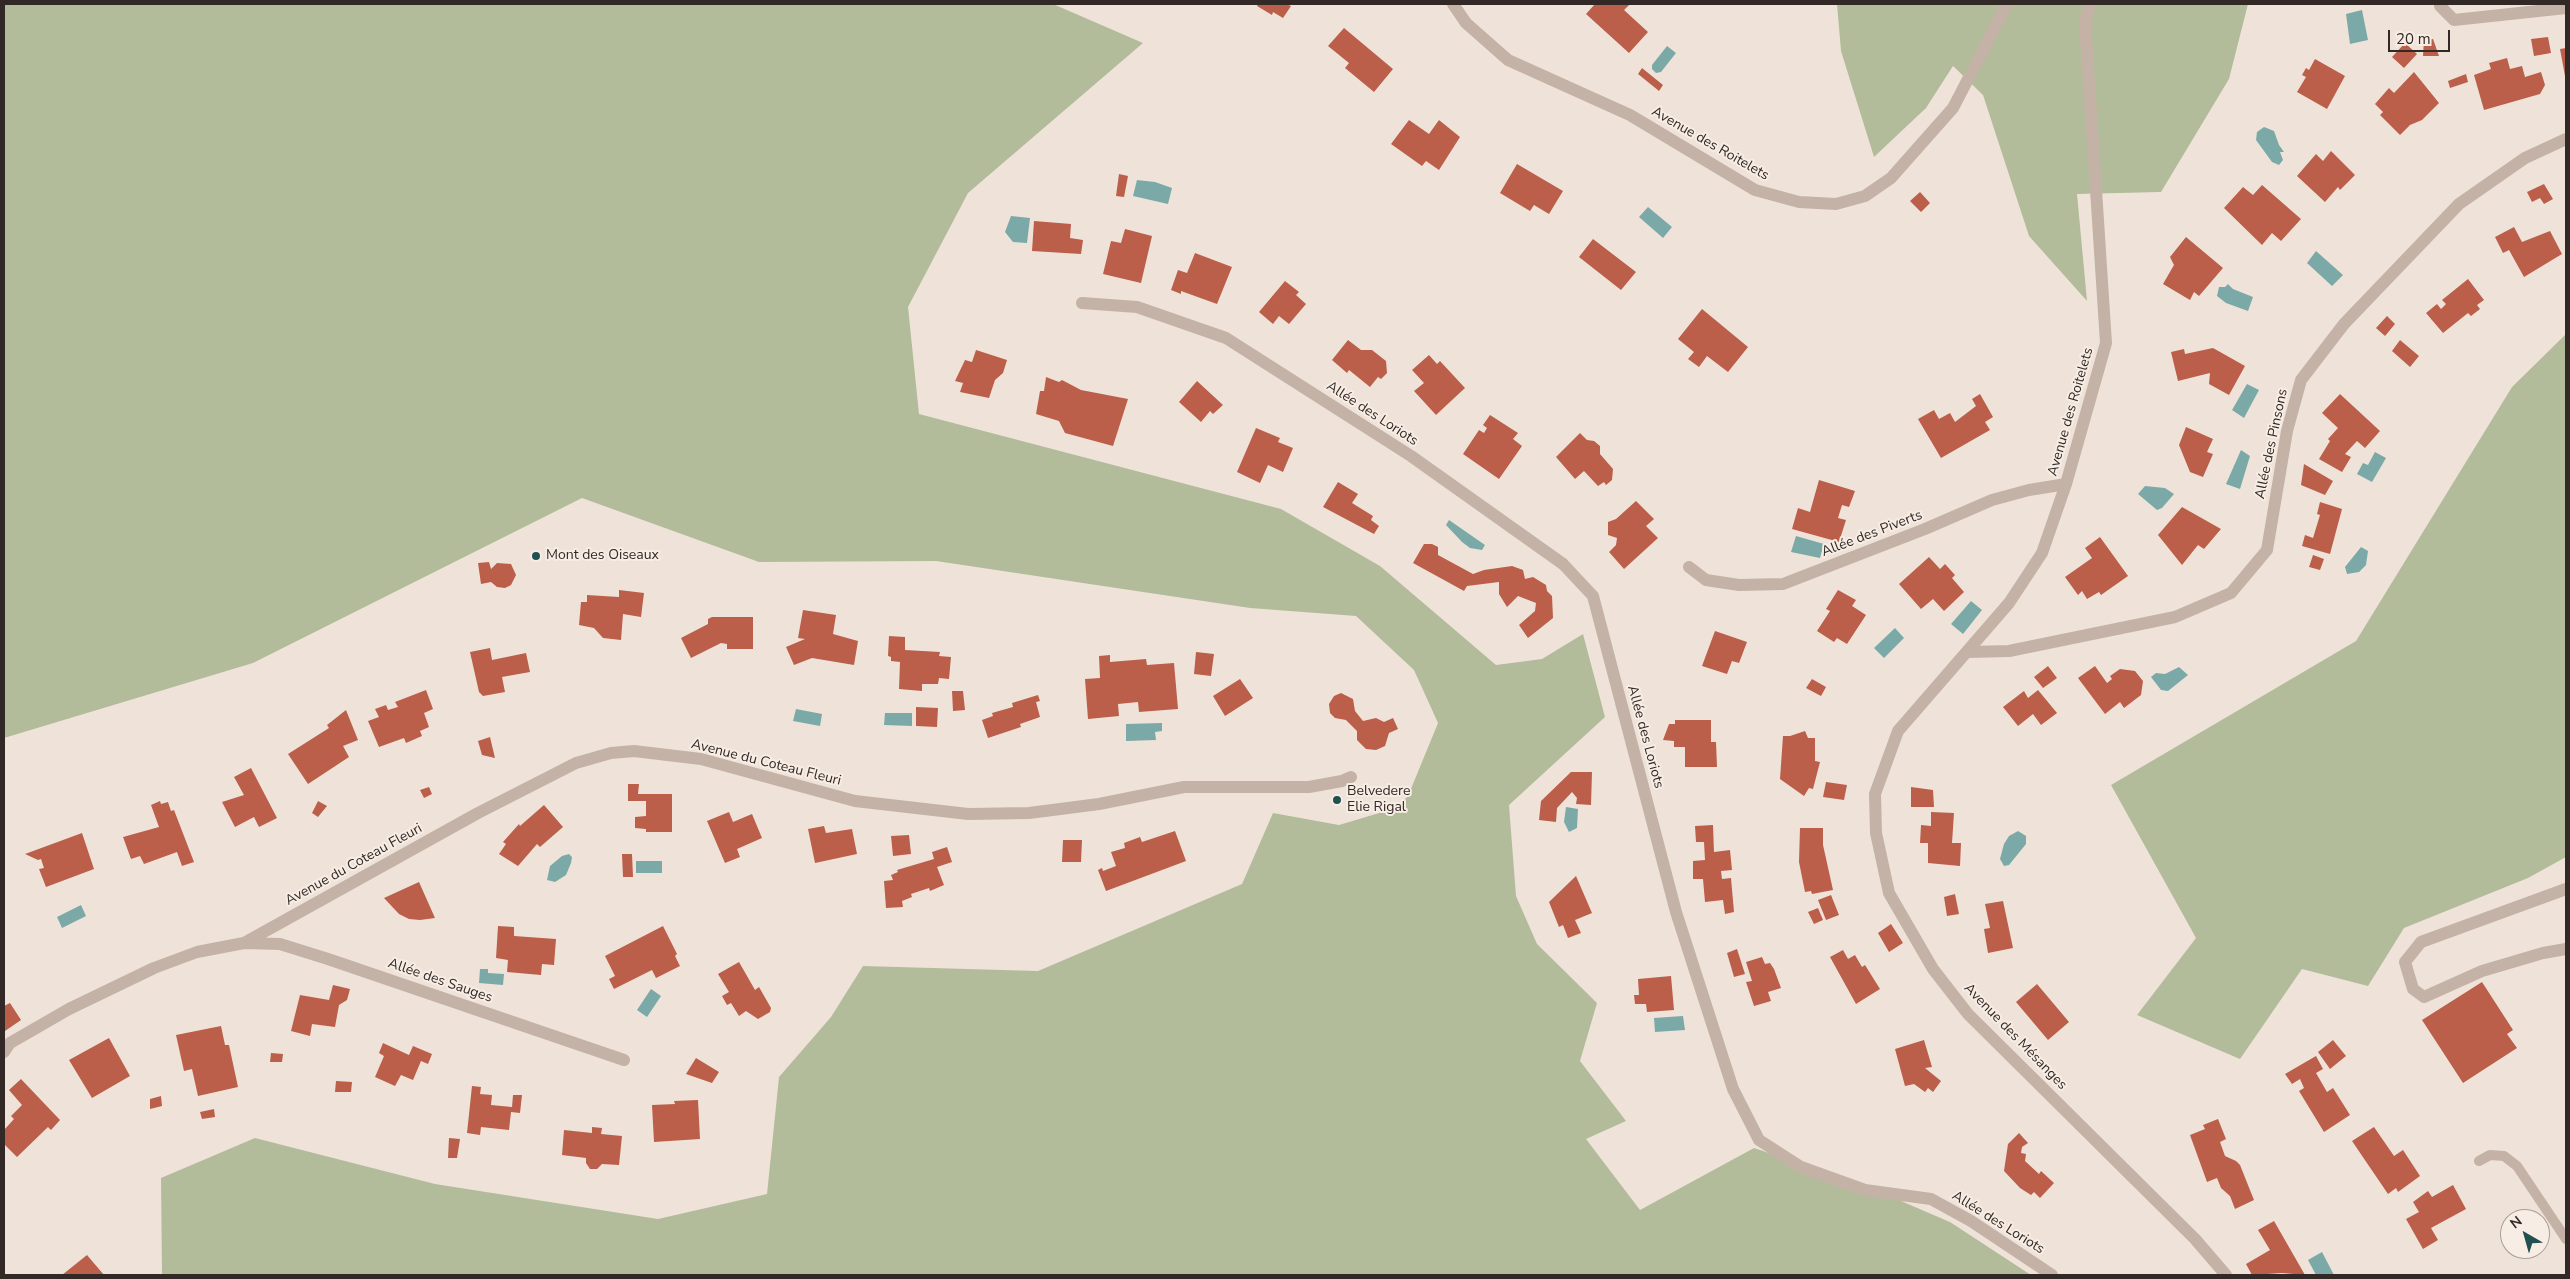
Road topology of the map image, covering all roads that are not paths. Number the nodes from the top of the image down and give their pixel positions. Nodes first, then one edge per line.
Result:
1 (1453, 4) edge
2 (2008, 4) edge
3 (2090, 4) edge
4 (2440, 6) dead end
5 (2566, 8) edge
6 (2566, 139) edge
7 (1082, 304) dead end
8 (2066, 484) junction
9 (1689, 567) dead end
10 (1969, 652) junction
11 (1351, 776) dead end
12 (2566, 889) edge
13 (244, 943) junction
14 (2566, 949) edge
15 (4, 1052) edge
16 (624, 1060) dead end
17 (2479, 1161) dead end
18 (2566, 1239) edge
19 (2052, 1275) edge
20 (2226, 1275) edge

1 - 2 street, Avenue des Roitelets
3 - 8 street, Avenue des Roitelets
4 - 5 street
6 - 10 street, Allée des Pinsons
7 - 19 street, Allée des Loriots
8 - 9 street, Allée des Piverts
8 - 10 street, Avenue des Roitelets
10 - 20 street, Avenue des Mésanges
11 - 13 street, Avenue du Coteau Fleuri
12 - 14 street
13 - 15 street, Avenue du Coteau Fleuri
13 - 16 street, Allée des Sauges
17 - 18 lane

